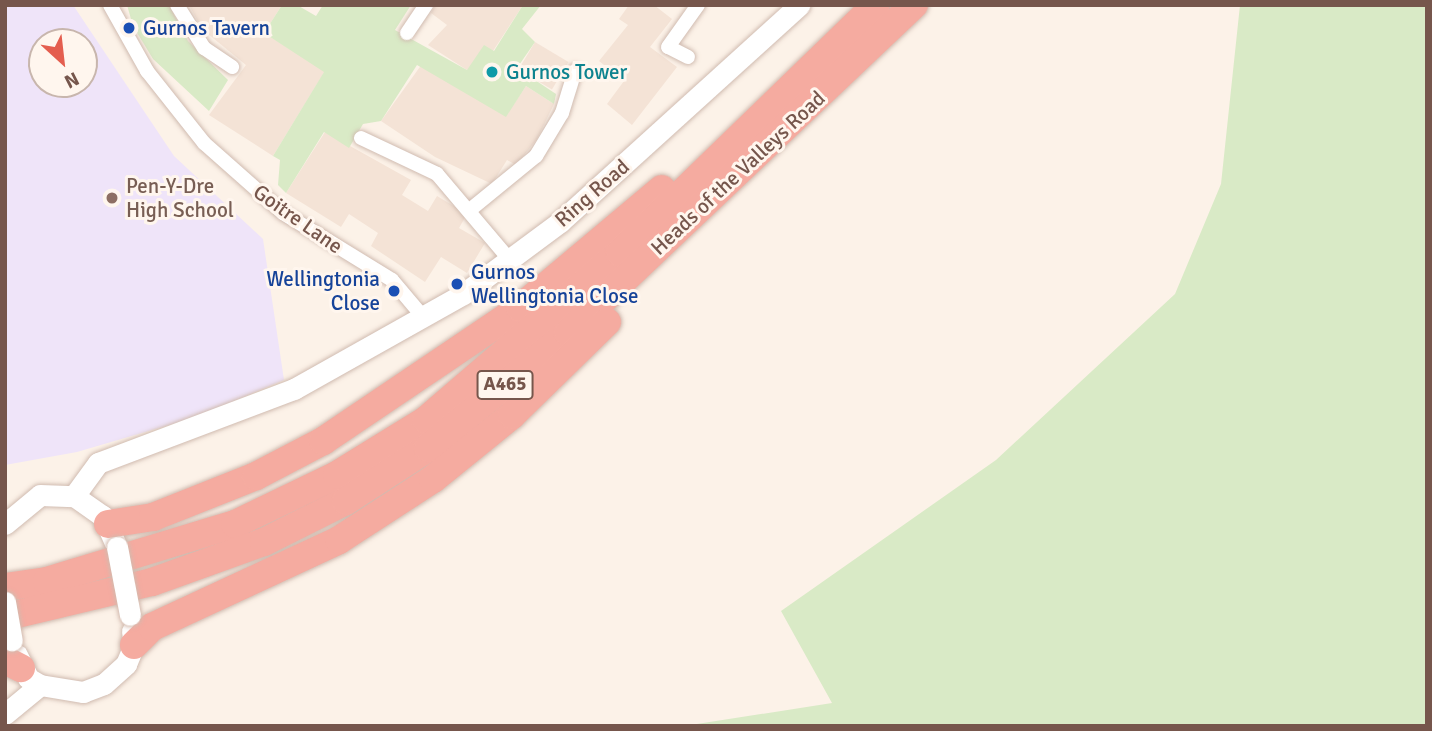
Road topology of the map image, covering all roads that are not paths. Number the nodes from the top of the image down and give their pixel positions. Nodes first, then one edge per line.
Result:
1 (110, 5) edge
2 (177, 5) edge
3 (426, 5) edge
4 (698, 5) edge
5 (876, 5) edge
6 (914, 5) edge
7 (788, 9) edge
8 (407, 33) dead end
9 (688, 57) dead end
10 (232, 67) dead end
11 (575, 71) dead end
12 (361, 138) dead end
13 (753, 145) junction
14 (471, 209) junction
15 (510, 260) junction
16 (425, 319) junction
17 (74, 496) junction
18 (9, 511) edge
19 (113, 536) junction
20 (5, 587) edge
21 (5, 601) edge
22 (134, 645) junction
23 (17, 654) edge
24 (5, 714) edge

1 - 16 street, Goitre Lane
2 - 10 street
3 - 8 street
4 - 9 street
5 - 13 highway, Heads of the Valleys Road / A465
6 - 13 highway, Heads of the Valleys Road / A465
7 - 15 street, Ring Road
11 - 14 street
12 - 14 street
13 - 19 highway
13 - 20 highway, Heads of the Valleys Road / A465
13 - 22 highway
13 - 23 highway, Heads of the Valleys Road / A465
14 - 15 street
15 - 16 street, Ring Road
16 - 17 street, Ring Road
17 - 18 street
17 - 19 street
19 - 22 street, bridge
21 - 23 street, bridge
22 - 23 street
23 - 24 street

